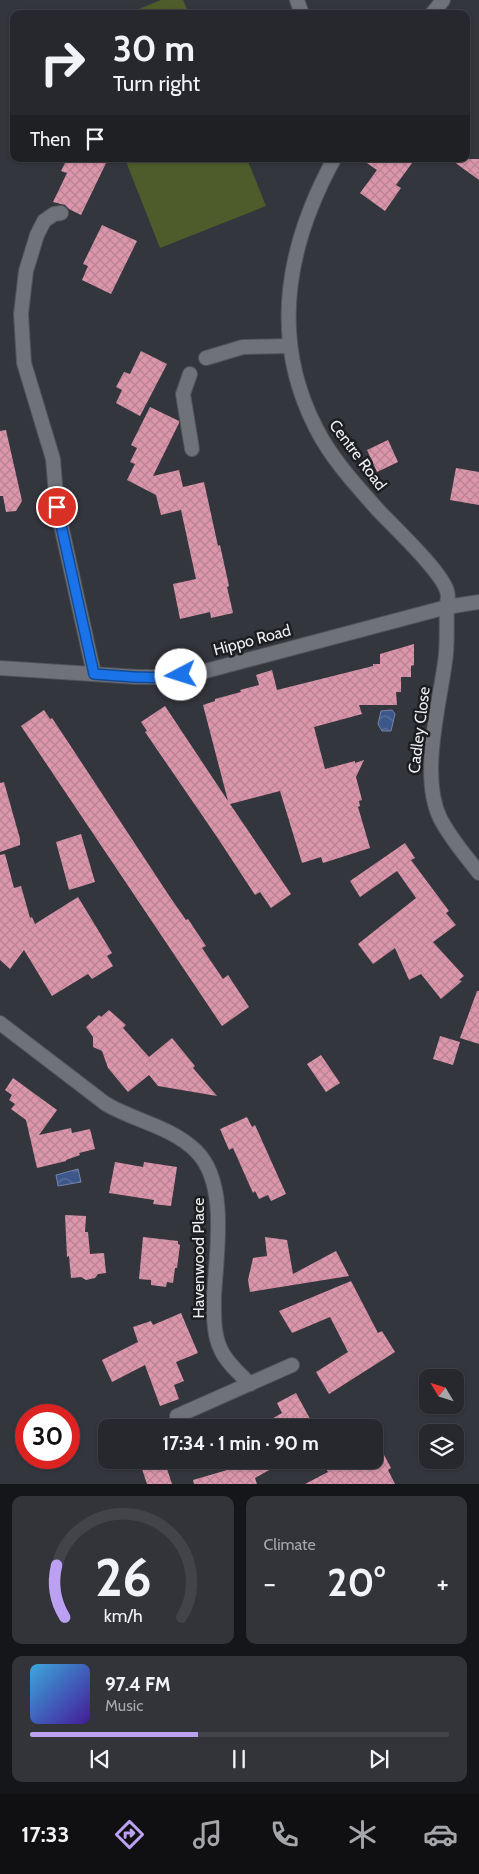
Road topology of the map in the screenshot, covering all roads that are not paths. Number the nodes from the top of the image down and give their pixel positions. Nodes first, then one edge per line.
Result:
1 (443, 0) edge
2 (435, 10) edge
3 (332, 162) edge
4 (61, 213) dead end
5 (289, 346) junction
6 (206, 358) dead end
7 (190, 374) dead end
8 (192, 449) dead end
9 (479, 602) edge
10 (447, 607) junction
11 (0, 668) edge
12 (94, 674) junction
13 (479, 873) edge
14 (0, 1023) edge
15 (292, 1365) dead end
16 (250, 1384) junction
17 (177, 1416) dead end

1 - 2 street
3 - 5 street, Centre Road
4 - 12 street
5 - 6 street
5 - 10 street, Centre Road
7 - 8 street
9 - 10 street, Hippo Road
10 - 12 street, Hippo Road
10 - 13 street, Cadley Close
11 - 12 street, Hippo Road
14 - 16 street, Havenwood Place
15 - 16 street
16 - 17 street

